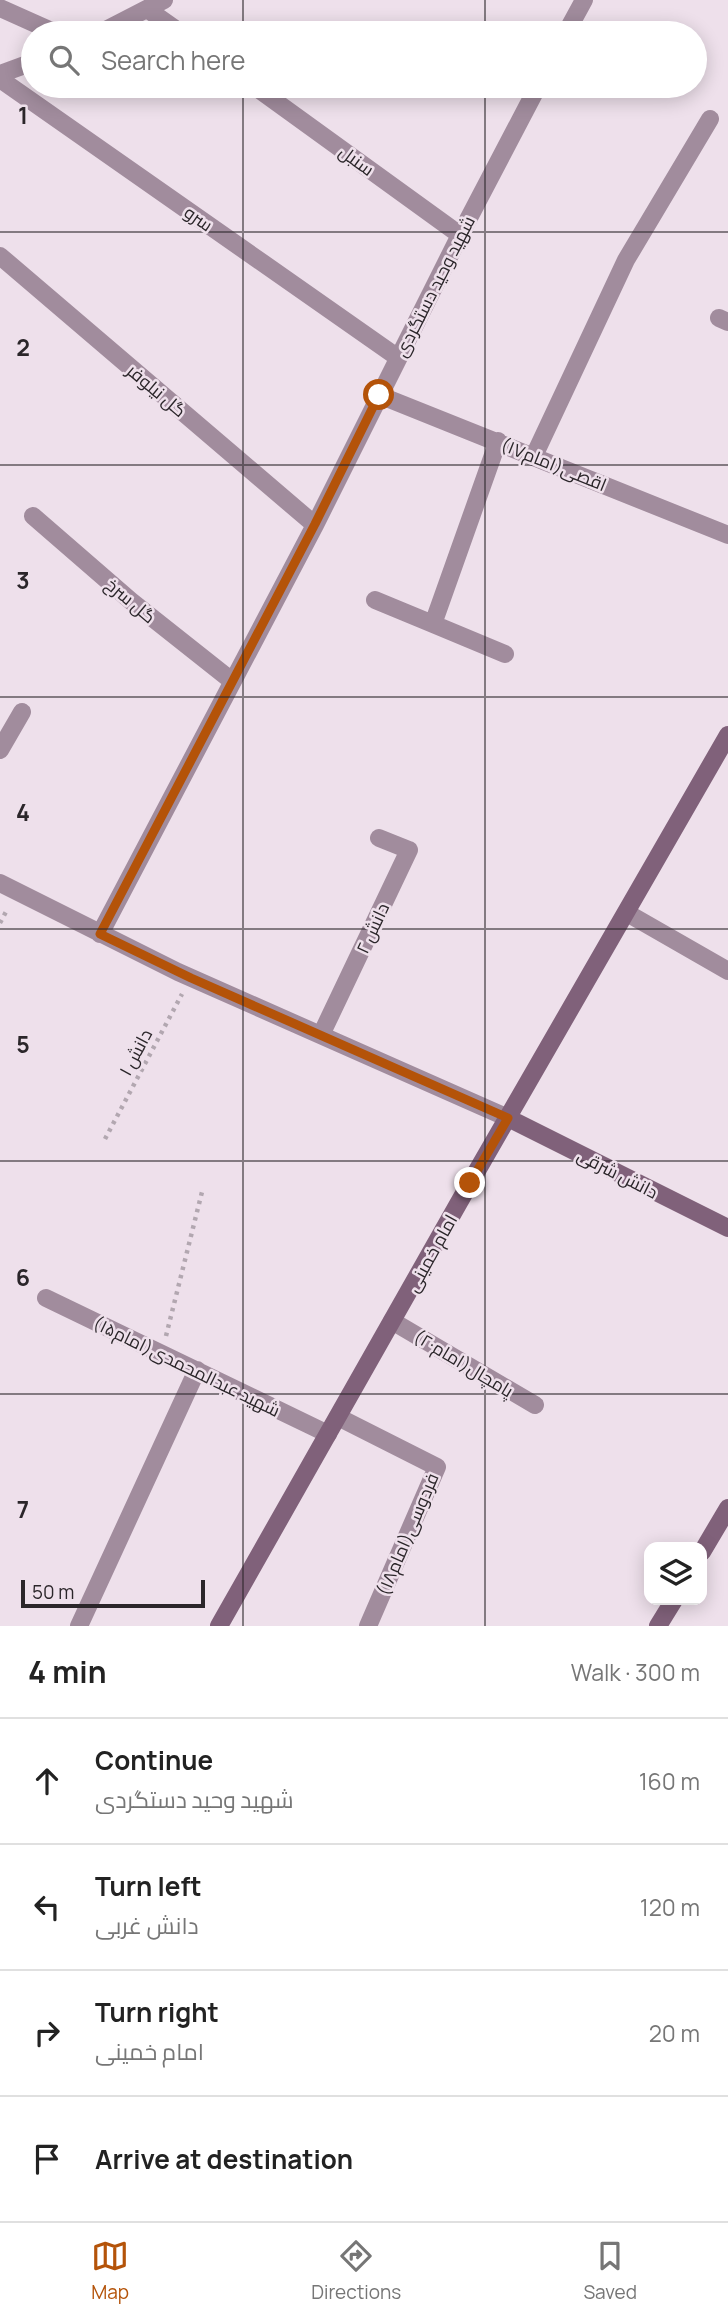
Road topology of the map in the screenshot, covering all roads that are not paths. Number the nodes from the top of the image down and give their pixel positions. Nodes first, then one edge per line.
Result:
1 (164, 0) edge
2 (584, 0) edge
3 (0, 8) edge
4 (147, 9) junction
5 (29, 21) edge
6 (124, 21) edge
7 (164, 21) edge
8 (573, 21) edge
9 (21, 67) edge
10 (0, 77) edge
11 (21, 92) edge
12 (30, 98) edge
13 (271, 98) edge
14 (532, 98) edge
15 (710, 119) dead end
16 (460, 235) junction
17 (0, 256) edge
18 (397, 358) junction
19 (379, 395) junction
20 (498, 441) junction
21 (534, 456) junction
22 (33, 516) dead end
23 (315, 524) junction
24 (728, 535) edge
25 (375, 600) dead end
26 (433, 624) junction
27 (505, 654) dead end
28 (232, 681) junction
29 (22, 712) dead end
30 (728, 735) edge
31 (0, 750) edge
32 (379, 838) dead end
33 (0, 883) edge
34 (627, 913) junction
35 (100, 934) junction
36 (728, 971) edge
37 (321, 1035) junction
38 (508, 1118) junction
39 (728, 1228) edge
40 (46, 1298) dead end
41 (392, 1321) junction
42 (197, 1370) junction
43 (535, 1405) dead end
44 (338, 1417) junction
45 (328, 1434) junction
46 (728, 1508) edge
47 (707, 1544) edge
48 (671, 1605) edge
49 (79, 1626) edge
50 (219, 1626) edge
51 (368, 1626) edge
52 (658, 1626) edge

1 - 4 street
2 - 8 street
3 - 5 street
4 - 6 street
4 - 7 street
9 - 10 street
10 - 11 street, سرو
12 - 18 street, سرو
13 - 16 street, سنبل
14 - 16 street, شهید وحید دستگردی
15 - 21 street
16 - 18 street, شهید وحید دستگردی
17 - 23 street, گل نیلوفر
18 - 19 street, شهید وحید دستگردی
19 - 20 street, اقصی(امام۱۷)
19 - 23 street, شهید وحید دستگردی
20 - 21 street, اقصی(امام۱۷)
20 - 26 street
21 - 24 street, اقصی(امام۱۷)
22 - 28 street, گل سرخ
23 - 28 street, شهید وحید دستگردی
25 - 26 street
26 - 27 street
28 - 35 street, شهید وحید دستگردی
29 - 31 street
30 - 34 main road, امام خمینی
32 - 37 street, دانش ۲
33 - 35 street
34 - 36 street
34 - 38 main road, امام خمینی
35 - 37 street
37 - 38 street
38 - 39 main road, دانش شرقی
38 - 41 main road, امام خمینی
40 - 42 street, شهید عبدالمحمدی(امام۱۵)
41 - 43 street, پامچال(امام۲۰)
41 - 44 main road, امام خمینی
42 - 45 street, شهید عبدالمحمدی(امام۱۵)
42 - 49 street
44 - 45 main road, امام خمینی
44 - 51 street, فردوسی(امام۱۸)
45 - 50 main road, امام خمینی
46 - 47 main road
48 - 52 main road

